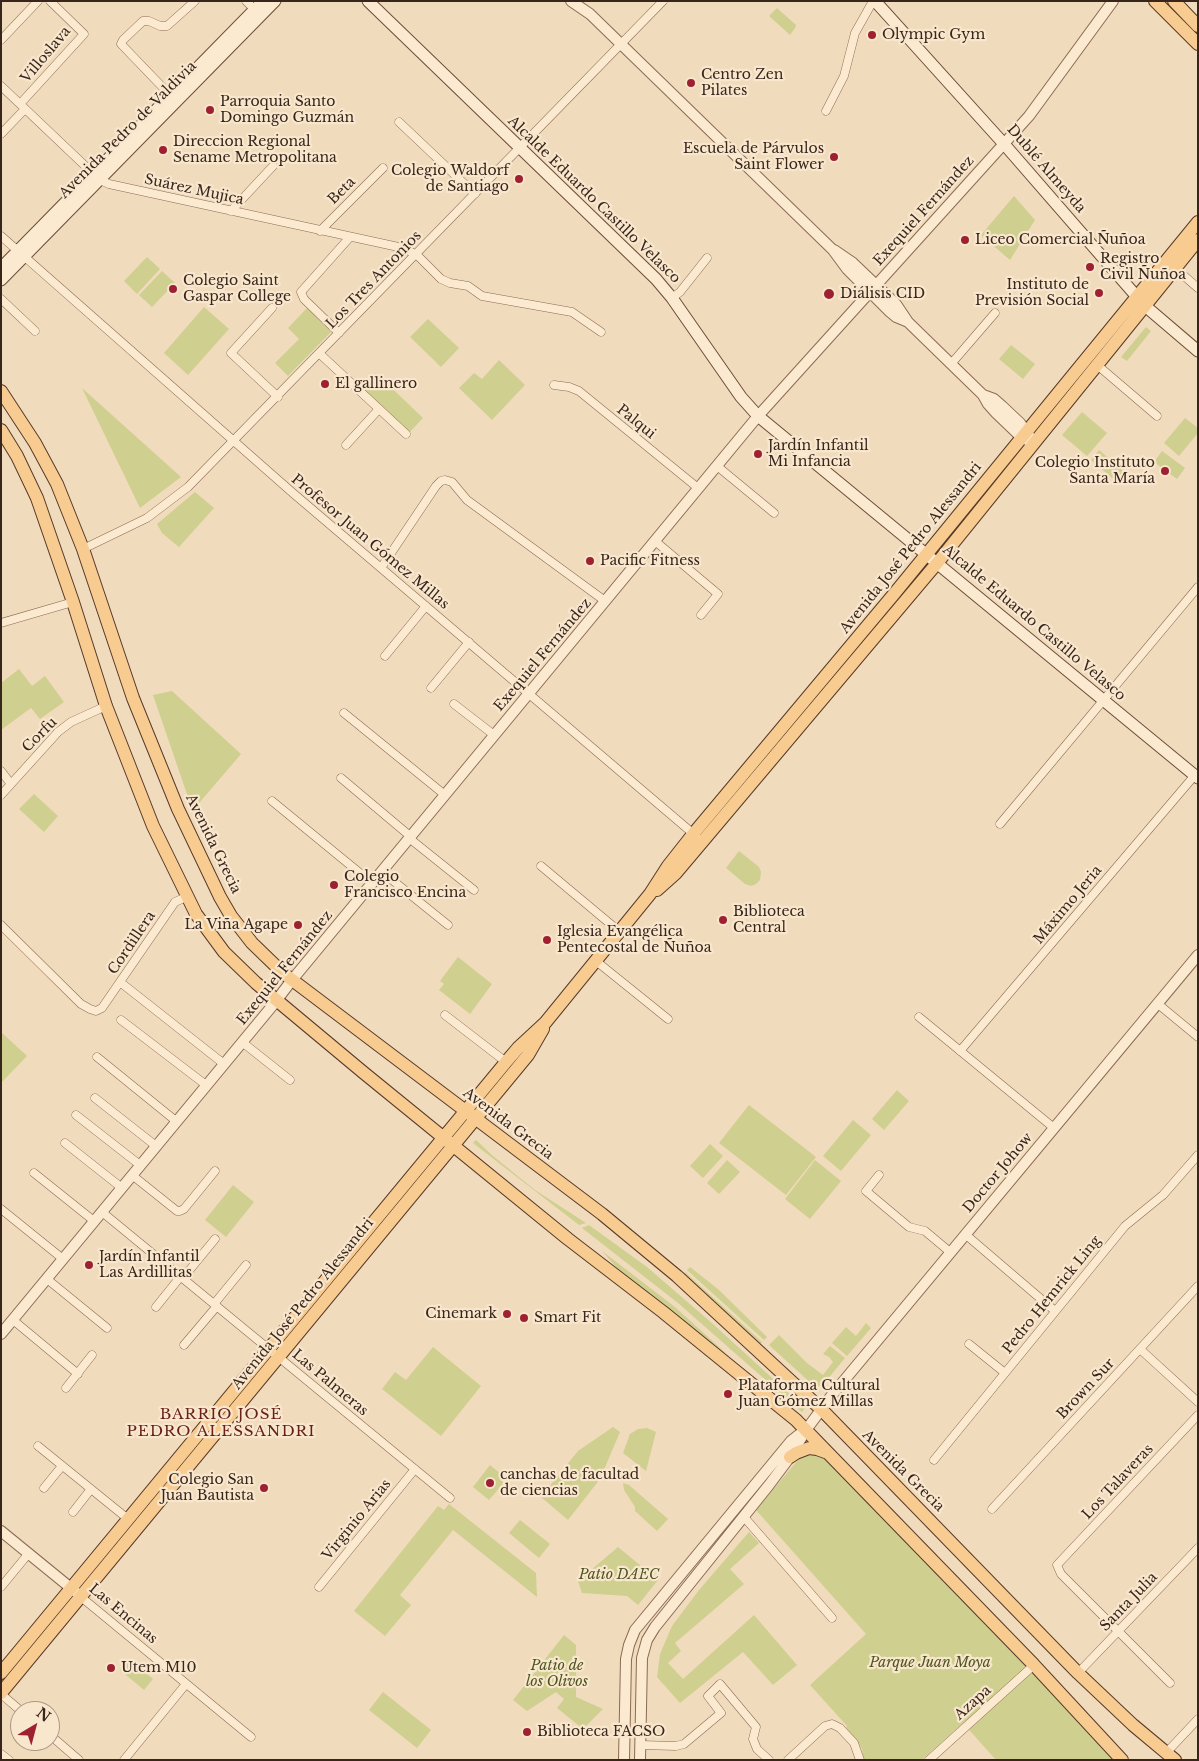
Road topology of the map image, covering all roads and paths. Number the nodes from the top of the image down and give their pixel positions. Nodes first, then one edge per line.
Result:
1 (38, 1) edge
2 (50, 1) edge
3 (195, 1) edge
4 (276, 1) edge
5 (368, 1) edge
6 (571, 1) edge
7 (583, 1) edge
8 (663, 1) edge
9 (874, 1) edge
10 (1113, 1) edge
11 (1155, 1) edge
12 (1174, 1) edge
13 (256, 7) edge
14 (590, 14) junction
15 (1198, 26) edge
16 (1, 40) edge
17 (621, 44) junction
18 (1198, 44) edge
19 (1, 86) edge
20 (170, 95) junction
21 (23, 106) junction
22 (826, 111) dead end
23 (399, 122) dead end
24 (1, 134) edge
25 (1004, 144) junction
26 (520, 148) junction
27 (274, 166) dead end
28 (383, 168) dead end
29 (96, 176) junction
30 (475, 194) junction
31 (231, 211) junction
32 (1198, 222) edge
33 (320, 231) junction
34 (1, 236) edge
35 (350, 237) junction
36 (1198, 240) edge
37 (20, 254) junction
38 (416, 255) junction
39 (707, 258) dead end
40 (1, 268) edge
41 (1175, 268) junction
42 (1, 280) edge
43 (873, 288) junction
44 (1198, 288) edge
45 (672, 298) junction
46 (1, 299) edge
47 (1140, 301) junction
48 (272, 308) dead end
49 (995, 313) dead end
50 (35, 331) dead end
51 (601, 332) dead end
52 (340, 334) junction
53 (1198, 351) edge
54 (320, 354) junction
55 (951, 364) junction
56 (1096, 364) junction
57 (554, 386) dead end
58 (1, 391) edge
59 (278, 397) junction
60 (379, 409) junction
61 (758, 416) junction
62 (1157, 416) dead end
63 (1, 430) edge
64 (406, 434) dead end
65 (1024, 434) junction
66 (234, 441) junction
67 (1034, 443) junction
68 (346, 445) dead end
69 (717, 466) junction
70 (698, 488) junction
71 (774, 513) dead end
72 (655, 541) junction
73 (83, 549) junction
74 (927, 553) junction
75 (938, 562) junction
76 (381, 568) junction
77 (1198, 587) edge
78 (605, 601) junction
79 (73, 602) junction
80 (426, 606) junction
81 (701, 615) dead end
82 (1, 623) edge
83 (470, 642) junction
84 (385, 656) dead end
85 (431, 688) dead end
86 (530, 692) junction
87 (1104, 700) junction
88 (454, 704) dead end
89 (106, 706) junction
90 (344, 713) dead end
91 (494, 735) junction
92 (1, 771) edge
93 (1196, 777) edge
94 (341, 778) dead end
95 (11, 784) junction
96 (1, 795) edge
97 (444, 795) junction
98 (272, 801) dead end
99 (1000, 824) dead end
100 (410, 837) junction
101 (699, 838) junction
102 (541, 866) dead end
103 (381, 871) junction
104 (372, 883) junction
105 (474, 890) dead end
106 (186, 897) junction
107 (1, 925) edge
108 (448, 925) dead end
109 (620, 932) junction
110 (1198, 956) edge
111 (596, 961) junction
112 (292, 980) junction
113 (120, 982) junction
114 (276, 1000) junction
115 (1158, 1004) junction
116 (445, 1015) dead end
117 (919, 1017) dead end
118 (668, 1019) dead end
119 (121, 1020) dead end
120 (545, 1023) junction
121 (1198, 1037) edge
122 (242, 1042) junction
123 (960, 1051) junction
124 (97, 1057) dead end
125 (506, 1062) junction
126 (224, 1064) junction
127 (290, 1080) dead end
128 (206, 1085) junction
129 (95, 1098) dead end
130 (470, 1114) junction
131 (76, 1115) dead end
132 (176, 1121) junction
133 (1054, 1128) junction
134 (448, 1142) junction
135 (65, 1143) dead end
136 (156, 1146) junction
137 (1198, 1155) edge
138 (140, 1165) junction
139 (215, 1172) dead end
140 (34, 1173) dead end
141 (132, 1175) junction
142 (879, 1176) dead end
143 (122, 1188) junction
144 (1, 1209) edge
145 (102, 1212) junction
146 (94, 1221) junction
147 (964, 1234) junction
148 (215, 1239) dead end
149 (950, 1252) junction
150 (63, 1259) junction
151 (246, 1265) dead end
152 (182, 1277) junction
153 (47, 1279) junction
154 (1198, 1286) edge
155 (216, 1305) junction
156 (156, 1307) dead end
157 (1055, 1311) junction
158 (12, 1320) junction
159 (107, 1328) dead end
160 (1, 1334) edge
161 (969, 1344) dead end
162 (184, 1345) dead end
163 (1140, 1349) junction
164 (274, 1353) junction
165 (92, 1355) dead end
166 (1005, 1373) junction
167 (78, 1374) junction
168 (66, 1388) dead end
169 (1198, 1402) edge
170 (821, 1410) junction
171 (1198, 1415) edge
172 (806, 1430) junction
173 (38, 1446) dead end
174 (828, 1453) junction
175 (790, 1458) junction
176 (934, 1460) dead end
177 (62, 1466) junction
178 (415, 1469) junction
179 (44, 1488) dead end
180 (91, 1489) junction
181 (450, 1498) dead end
182 (735, 1508) junction
183 (992, 1509) dead end
184 (73, 1512) dead end
185 (744, 1517) junction
186 (128, 1519) junction
187 (1, 1531) edge
188 (1197, 1550) edge
189 (29, 1553) junction
190 (1, 1587) edge
191 (319, 1587) dead end
192 (71, 1588) junction
193 (81, 1597) junction
194 (832, 1618) dead end
195 (1118, 1632) junction
196 (1034, 1665) junction
197 (2, 1671) edge
198 (1078, 1673) junction
199 (1170, 1683) dead end
200 (186, 1684) junction
201 (1, 1694) edge
202 (1198, 1719) edge
203 (251, 1737) dead end
204 (60, 1744) edge
205 (624, 1745) junction
206 (640, 1746) junction
207 (1, 1754) edge
208 (1171, 1756) edge
209 (9, 1760) edge
210 (79, 1760) edge
211 (124, 1760) edge
212 (624, 1760) edge
213 (640, 1760) edge
214 (769, 1760) edge
215 (788, 1760) edge
216 (860, 1760) edge
217 (929, 1760) edge
218 (1122, 1760) edge

1 - 16 street
2 - 21 street, Villoslava
3 - 20 street
4 - 13 main road, Avenida Pedro de Valdivia
5 - 26 main road, Alcalde Eduardo Castillo Velasco
6 - 14 street
7 - 14 street
8 - 17 street, Los Tres Antonios
9 - 22 street
9 - 25 main road, Dublé Almeyda
10 - 25 street, Exequiel Fernández
11 - 18 main road
12 - 15 main road
13 - 20 main road, Avenida Pedro de Valdivia
13 - 29 main road, Avenida Pedro de Valdivia
14 - 17 street
17 - 26 street, Los Tres Antonios
17 - 43 street
19 - 21 street, Suárez Mujica
20 - 29 main road, Avenida Pedro de Valdivia
21 - 24 street, Villoslava
21 - 29 street, Suárez Mujica
23 - 30 street
25 - 43 street, Exequiel Fernández
25 - 47 main road, Dublé Almeyda
26 - 30 street, Los Tres Antonios
26 - 45 main road, Alcalde Eduardo Castillo Velasco
27 - 31 street
28 - 33 street, Beta
29 - 31 street, Suárez Mujica
29 - 37 main road, Avenida Pedro de Valdivia
30 - 38 street, Los Tres Antonios
31 - 33 street, Suárez Mujica
32 - 47 main road, Avenida José Pedro Alessandri
33 - 35 street, Suárez Mujica
34 - 37 street, Profesor Juan Gómez Millas
35 - 38 street, Suárez Mujica
35 - 52 street
36 - 41 main road, Avenida José Pedro Alessandri
37 - 40 main road, Avenida Pedro de Valdivia
37 - 42 main road, Avenida Pedro de Valdivia
37 - 66 street, Profesor Juan Gómez Millas
38 - 51 street
38 - 52 street, Los Tres Antonios
39 - 45 street
41 - 44 street
41 - 47 main road, Avenida José Pedro Alessandri
43 - 55 street
43 - 61 street, Exequiel Fernández
45 - 61 main road, Alcalde Eduardo Castillo Velasco
46 - 50 street
47 - 53 main road, Dublé Almeyda
47 - 56 main road, Avenida José Pedro Alessandri
47 - 65 main road, Avenida José Pedro Alessandri
48 - 59 street
49 - 55 street
52 - 54 street, Los Tres Antonios
54 - 59 street, Los Tres Antonios
54 - 60 street
55 - 65 street
56 - 62 street
56 - 67 main road, Avenida José Pedro Alessandri
57 - 70 street, Palqui
58 - 73 main road, Avenida Grecia
59 - 66 street, Los Tres Antonios
60 - 64 street
60 - 68 street
61 - 69 street, Exequiel Fernández
61 - 74 main road, Alcalde Eduardo Castillo Velasco
63 - 79 main road
65 - 67 street
65 - 74 main road, Avenida José Pedro Alessandri
66 - 73 street, Los Tres Antonios
66 - 76 street, Profesor Juan Gómez Millas
67 - 75 main road, Avenida José Pedro Alessandri
69 - 70 street, Exequiel Fernández
69 - 71 street
70 - 72 street, Exequiel Fernández
72 - 78 street, Exequiel Fernández
72 - 81 street
73 - 112 main road, Avenida Grecia
74 - 75 main road, Alcalde Eduardo Castillo Velasco
74 - 101 main road, Avenida José Pedro Alessandri
75 - 87 main road, Alcalde Eduardo Castillo Velasco
75 - 101 main road, Avenida José Pedro Alessandri
76 - 78 street
76 - 80 street, Profesor Juan Gómez Millas
77 - 87 street
78 - 86 street, Exequiel Fernández
79 - 82 street
79 - 89 main road
80 - 83 street, Profesor Juan Gómez Millas
80 - 84 street
83 - 85 street
83 - 86 street, Profesor Juan Gómez Millas
86 - 91 street, Exequiel Fernández
86 - 101 street, Profesor Juan Gómez Millas
87 - 93 main road, Alcalde Eduardo Castillo Velasco
87 - 99 street
88 - 91 street
89 - 95 street, Corfu
89 - 106 main road
90 - 97 street
91 - 97 street, Exequiel Fernández
92 - 95 street
93 - 123 street, Máximo Jeria
94 - 100 street
95 - 96 street, Corfu
97 - 100 street, Exequiel Fernández
98 - 104 street
100 - 103 street, Exequiel Fernández
100 - 105 street
101 - 109 main road, Avenida José Pedro Alessandri
102 - 109 street
103 - 104 street, Exequiel Fernández
103 - 108 street
104 - 112 street, Exequiel Fernández
106 - 113 street, Cordillera
106 - 114 main road
107 - 113 street, Cordillera
109 - 111 main road, Avenida José Pedro Alessandri
110 - 115 street, Doctor Johow
111 - 118 street
111 - 120 main road, Avenida José Pedro Alessandri
112 - 114 street, Exequiel Fernández
112 - 130 main road, Avenida Grecia
113 - 126 street
114 - 122 street, Exequiel Fernández
114 - 134 main road
115 - 121 street
115 - 133 street, Doctor Johow
116 - 125 street
117 - 123 street
119 - 128 street
120 - 125 main road, Avenida José Pedro Alessandri
120 - 130 main road, Avenida José Pedro Alessandri
122 - 126 street, Exequiel Fernández
122 - 127 street
123 - 133 street
124 - 132 street
125 - 130 main road, Avenida José Pedro Alessandri
126 - 128 street, Exequiel Fernández
128 - 132 street, Exequiel Fernández
129 - 136 street
130 - 134 main road, Avenida José Pedro Alessandri
130 - 170 main road, Avenida Grecia
131 - 138 street
132 - 136 street, Exequiel Fernández
133 - 147 street, Doctor Johow
134 - 164 main road, Avenida José Pedro Alessandri
134 - 172 main road
135 - 143 street
136 - 138 street, Exequiel Fernández
137 - 157 street, Pedro Hemrick Ling
138 - 141 street, Exequiel Fernández
139 - 141 street
140 - 146 street
141 - 143 street, Exequiel Fernández
142 - 149 street
143 - 145 street, Exequiel Fernández
144 - 150 street
145 - 146 street, Exequiel Fernández
145 - 152 street, Las Palmeras
146 - 150 street, Exequiel Fernández
147 - 149 street, Doctor Johow
147 - 157 street
148 - 152 street
149 - 170 street, Doctor Johow
150 - 153 street, Exequiel Fernández
151 - 155 street
152 - 155 street, Las Palmeras
152 - 156 street
153 - 158 street, Exequiel Fernández
153 - 159 street
154 - 163 street, Brown Sur
155 - 162 street
155 - 164 street, Las Palmeras
157 - 166 street, Pedro Hemrick Ling
158 - 160 street, Exequiel Fernández
158 - 167 street
161 - 166 street
163 - 169 street
163 - 183 street, Brown Sur
164 - 178 street, Las Palmeras
164 - 186 main road, Avenida José Pedro Alessandri
164 - 193 main road, Avenida José Pedro Alessandri
165 - 167 street
166 - 176 street, Pedro Hemrick Ling
167 - 168 street
170 - 172 street, Doctor Johow
170 - 198 main road, Avenida Grecia
171 - 195 street, Los Talaveras
172 - 174 main road
172 - 175 street
172 - 182 street
173 - 177 street
174 - 175 main road
174 - 196 main road
175 - 185 street
177 - 179 street
177 - 180 street
178 - 181 street, Las Palmeras
178 - 191 street, Virginio Arias
180 - 184 street
180 - 186 street
182 - 185 street
182 - 205 street
185 - 194 street
185 - 206 street
186 - 192 main road, Avenida José Pedro Alessandri
187 - 189 street, Las Encinas
188 - 195 street, Santa Julia
189 - 190 street
189 - 192 street, Las Encinas
192 - 193 street, Las Encinas
192 - 197 main road, Avenida José Pedro Alessandri
193 - 200 street, Las Encinas
193 - 201 main road, Avenida José Pedro Alessandri
195 - 198 street, Santa Julia
195 - 199 street
196 - 217 street, Azapa
196 - 218 main road
198 - 208 main road, Avenida Grecia
200 - 203 street, Las Encinas
200 - 211 street
202 - 208 street
204 - 210 street
205 - 206 street
205 - 212 street
206 - 213 street
206 - 214 street
207 - 209 street
215 - 216 street

